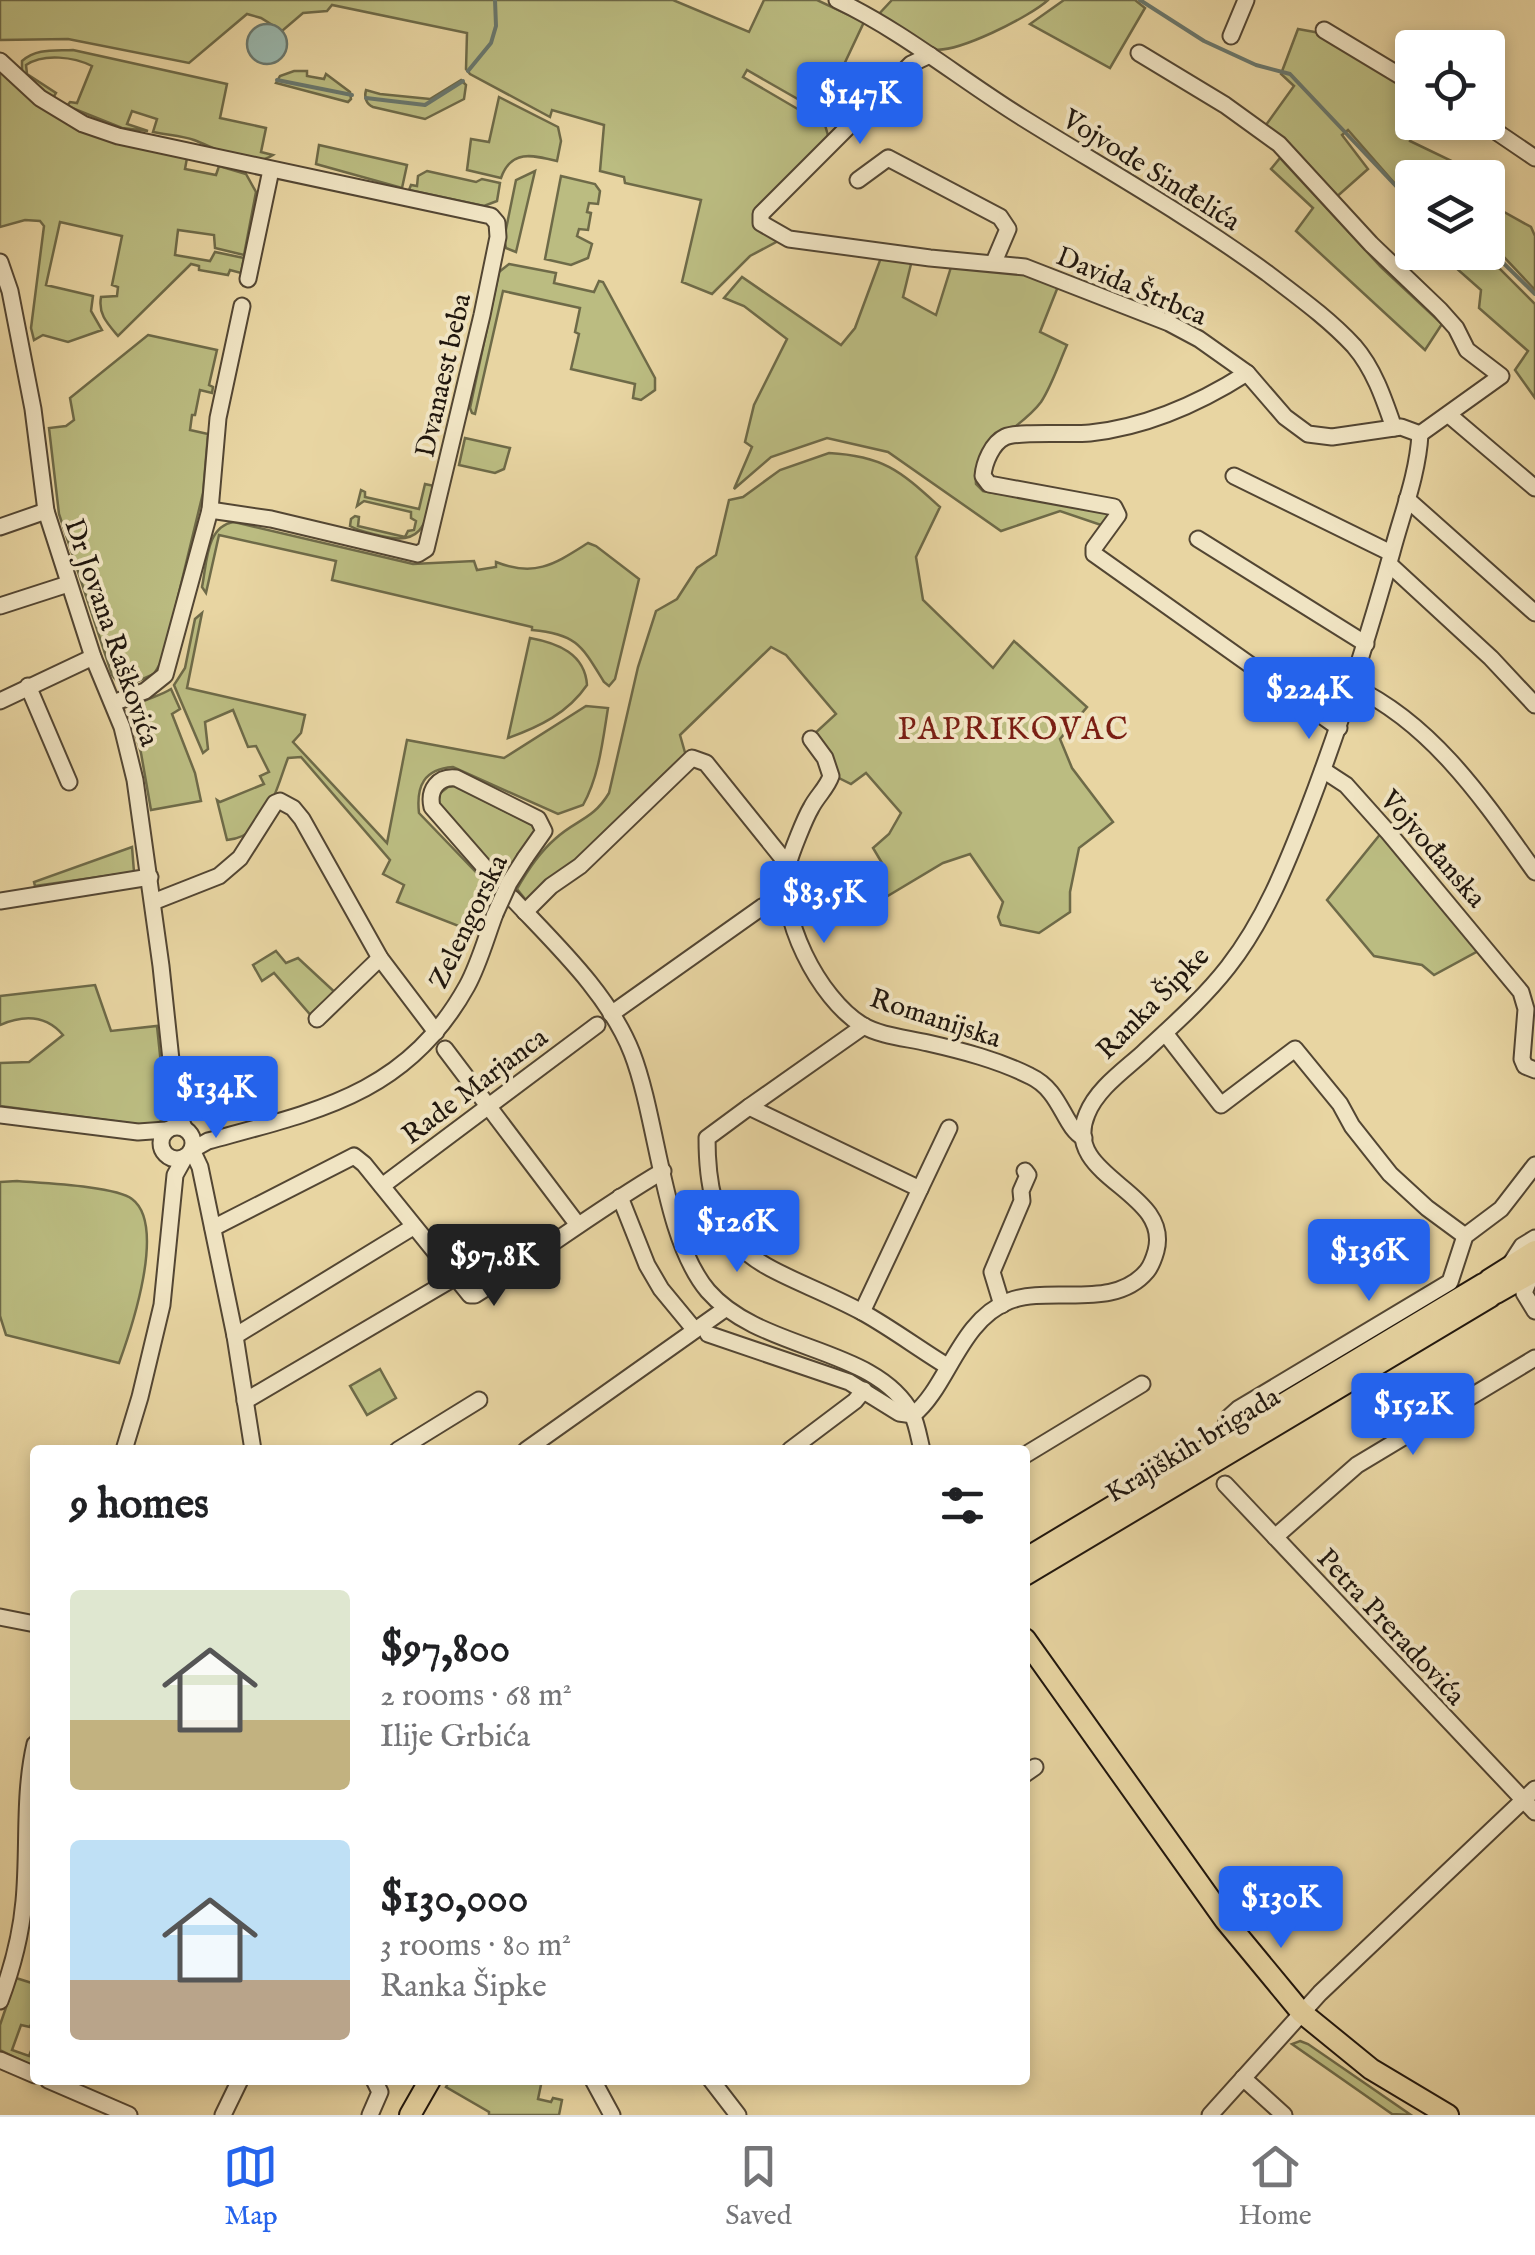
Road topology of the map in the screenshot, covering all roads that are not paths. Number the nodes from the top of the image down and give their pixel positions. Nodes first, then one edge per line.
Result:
1 (837, 0) edge
2 (1246, 0) edge
3 (1324, 30) dead end
4 (1231, 36) dead end
5 (1139, 53) dead end
6 (930, 56) junction
7 (0, 61) edge
8 (1395, 73) edge
9 (1505, 138) edge
10 (1535, 158) edge
11 (271, 170) junction
12 (858, 180) dead end
13 (0, 262) edge
14 (994, 262) junction
15 (248, 280) dead end
16 (242, 306) dead end
17 (1248, 373) junction
18 (1449, 415) junction
19 (1394, 428) junction
20 (1420, 434) junction
21 (1234, 476) dead end
22 (1535, 488) edge
23 (1407, 499) junction
24 (210, 510) junction
25 (46, 511) junction
26 (0, 527) edge
27 (1198, 538) dead end
28 (1390, 558) junction
29 (68, 584) junction
30 (0, 606) edge
31 (1535, 612) edge
32 (1366, 644) junction
33 (93, 658) junction
34 (28, 686) junction
35 (1354, 687) junction
36 (0, 700) edge
37 (113, 703) junction
38 (1535, 705) edge
39 (1339, 728) junction
40 (811, 738) dead end
41 (1323, 770) junction
42 (69, 782) dead end
43 (788, 865) junction
44 (1535, 872) edge
45 (150, 877) junction
46 (500, 885) dead end
47 (788, 896) junction
48 (1, 897) edge
49 (512, 898) dead end
50 (153, 902) junction
51 (525, 912) junction
52 (380, 958) junction
53 (611, 1014) junction
54 (318, 1018) dead end
55 (597, 1025) dead end
56 (864, 1026) junction
57 (436, 1032) junction
58 (1165, 1033) junction
59 (446, 1049) dead end
60 (1535, 1070) edge
61 (488, 1104) junction
62 (749, 1107) junction
63 (3, 1115) edge
64 (949, 1128) dead end
65 (1084, 1138) junction
66 (182, 1142) junction
67 (1535, 1165) edge
68 (663, 1171) junction
69 (1025, 1172) dead end
70 (382, 1186) junction
71 (920, 1189) junction
72 (620, 1197) junction
73 (578, 1225) junction
74 (413, 1227) junction
75 (212, 1228) junction
76 (1466, 1236) junction
77 (1535, 1238) edge
78 (1535, 1251) edge
79 (1510, 1266) junction
80 (1534, 1272) edge
81 (454, 1278) junction
82 (1491, 1290) junction
83 (1002, 1304) junction
84 (725, 1309) junction
85 (1532, 1309) edge
86 (862, 1312) junction
87 (701, 1331) junction
88 (235, 1336) junction
89 (1535, 1358) edge
90 (948, 1366) junction
91 (1142, 1384) dead end
92 (864, 1390) junction
93 (246, 1400) junction
94 (479, 1400) dead end
95 (913, 1416) junction
96 (1221, 1442) junction
97 (126, 1445) edge
98 (252, 1445) edge
99 (406, 1445) edge
100 (533, 1445) edge
101 (797, 1445) edge
102 (921, 1445) edge
103 (1030, 1453) edge
104 (1225, 1484) dead end
105 (1275, 1537) junction
106 (1030, 1556) edge
107 (1030, 1572) edge
108 (0, 1617) edge
109 (30, 1623) edge
110 (1030, 1646) edge
111 (30, 1772) edge
112 (1531, 1801) edge
113 (0, 2000) edge
114 (1301, 2012) junction
115 (0, 2060) edge
116 (30, 2072) edge
117 (1243, 2078) junction
118 (60, 2085) edge
119 (238, 2085) edge
120 (376, 2085) edge
121 (411, 2085) edge
122 (427, 2085) edge
123 (596, 2085) edge
124 (715, 2085) edge
125 (129, 2115) edge
126 (223, 2115) edge
127 (370, 2115) edge
128 (394, 2115) edge
129 (410, 2115) edge
130 (612, 2115) edge
131 (738, 2115) edge
132 (1210, 2115) edge
133 (1284, 2115) edge
134 (1448, 2115) edge

1 - 6 street, Vojvode Sinđelića
2 - 4 street
3 - 8 street
5 - 18 street
6 - 14 street, Davida Štrbca
6 - 19 street, Vojvode Sinđelića
7 - 11 street, Dvanaest beba
9 - 10 street
11 - 15 street
11 - 24 street, Dvanaest beba
12 - 14 street
13 - 25 street, Dr Jovana Raškovića
14 - 17 street, Davida Štrbca
16 - 24 street
17 - 19 street, Davida Štrbca
17 - 39 street
18 - 20 street
18 - 22 street
19 - 20 street, Davida Štrbca
20 - 23 street, Ranka Šipke
21 - 28 street
23 - 28 street, Ranka Šipke
23 - 31 street
24 - 37 street
25 - 26 street
25 - 29 street, Dr Jovana Raškovića
27 - 32 street
28 - 32 street, Ranka Šipke
28 - 38 street
29 - 30 street
29 - 33 street, Dr Jovana Raškovića
32 - 35 street, Ranka Šipke
33 - 34 street
33 - 37 street, Dr Jovana Raškovića
34 - 36 street
34 - 42 street
35 - 39 street, Ranka Šipke
35 - 44 street
37 - 45 street, Dr Jovana Raškovića
39 - 41 street, Ranka Šipke
40 - 43 street, Romanijska
41 - 58 street, Ranka Šipke
41 - 60 street, Vojvođanska
43 - 47 street, Romanijska
43 - 51 street
45 - 48 street
45 - 50 street, Dr Jovana Raškovića
46 - 57 street, Zelengorska, bridge
47 - 53 street
47 - 56 street, Romanijska
49 - 51 street, Zelengorska
50 - 52 street
50 - 66 street, Dr Jovana Raškovića
51 - 53 street, Zelengorska
52 - 54 street
52 - 57 street
53 - 68 street, Zelengorska
55 - 61 street, Rade Marjanca
56 - 62 street
56 - 65 street, Romanijska
57 - 66 street, Zelengorska
58 - 65 street, Ranka Šipke
58 - 76 street
59 - 61 street
61 - 70 street, Rade Marjanca
61 - 73 street
62 - 71 street
62 - 86 street
63 - 66 street
64 - 71 street
65 - 83 street
66 - 75 street, Dr Jovana Raškovića
66 - 97 street
67 - 76 street
68 - 72 street
68 - 84 street, Zelengorska
69 - 83 street
70 - 74 street
70 - 75 street
71 - 86 street
72 - 73 street
72 - 87 street
73 - 81 street
74 - 81 street
74 - 88 street
75 - 88 street, Dr Jovana Raškovića
76 - 96 street
77 - 79 street
78 - 79 main road, Krajiških brigada
79 - 82 main road, Krajiških brigada
80 - 82 main road, Krajiških brigada
80 - 85 street
81 - 93 street
82 - 85 street
82 - 96 main road, Krajiških brigada
82 - 107 main road, Krajiških brigada
83 - 90 street
84 - 87 street
84 - 95 street, Zelengorska
86 - 90 street
87 - 92 street
87 - 100 street
88 - 93 street, Dr Jovana Raškovića
89 - 105 street
90 - 95 street
91 - 103 street
92 - 95 street
92 - 101 street
93 - 98 street, Dr Jovana Raškovića
94 - 99 street
95 - 102 street
96 - 106 main road, Krajiških brigada
104 - 105 street, Petra Preradovića
105 - 112 street, Petra Preradovića
108 - 109 street
110 - 114 main road
111 - 113 street
112 - 114 street
114 - 117 street
114 - 134 main road
115 - 116 street
117 - 132 street
117 - 133 street
118 - 125 street
119 - 126 street
120 - 127 street
121 - 128 main road
122 - 129 main road
123 - 130 street
124 - 131 street

